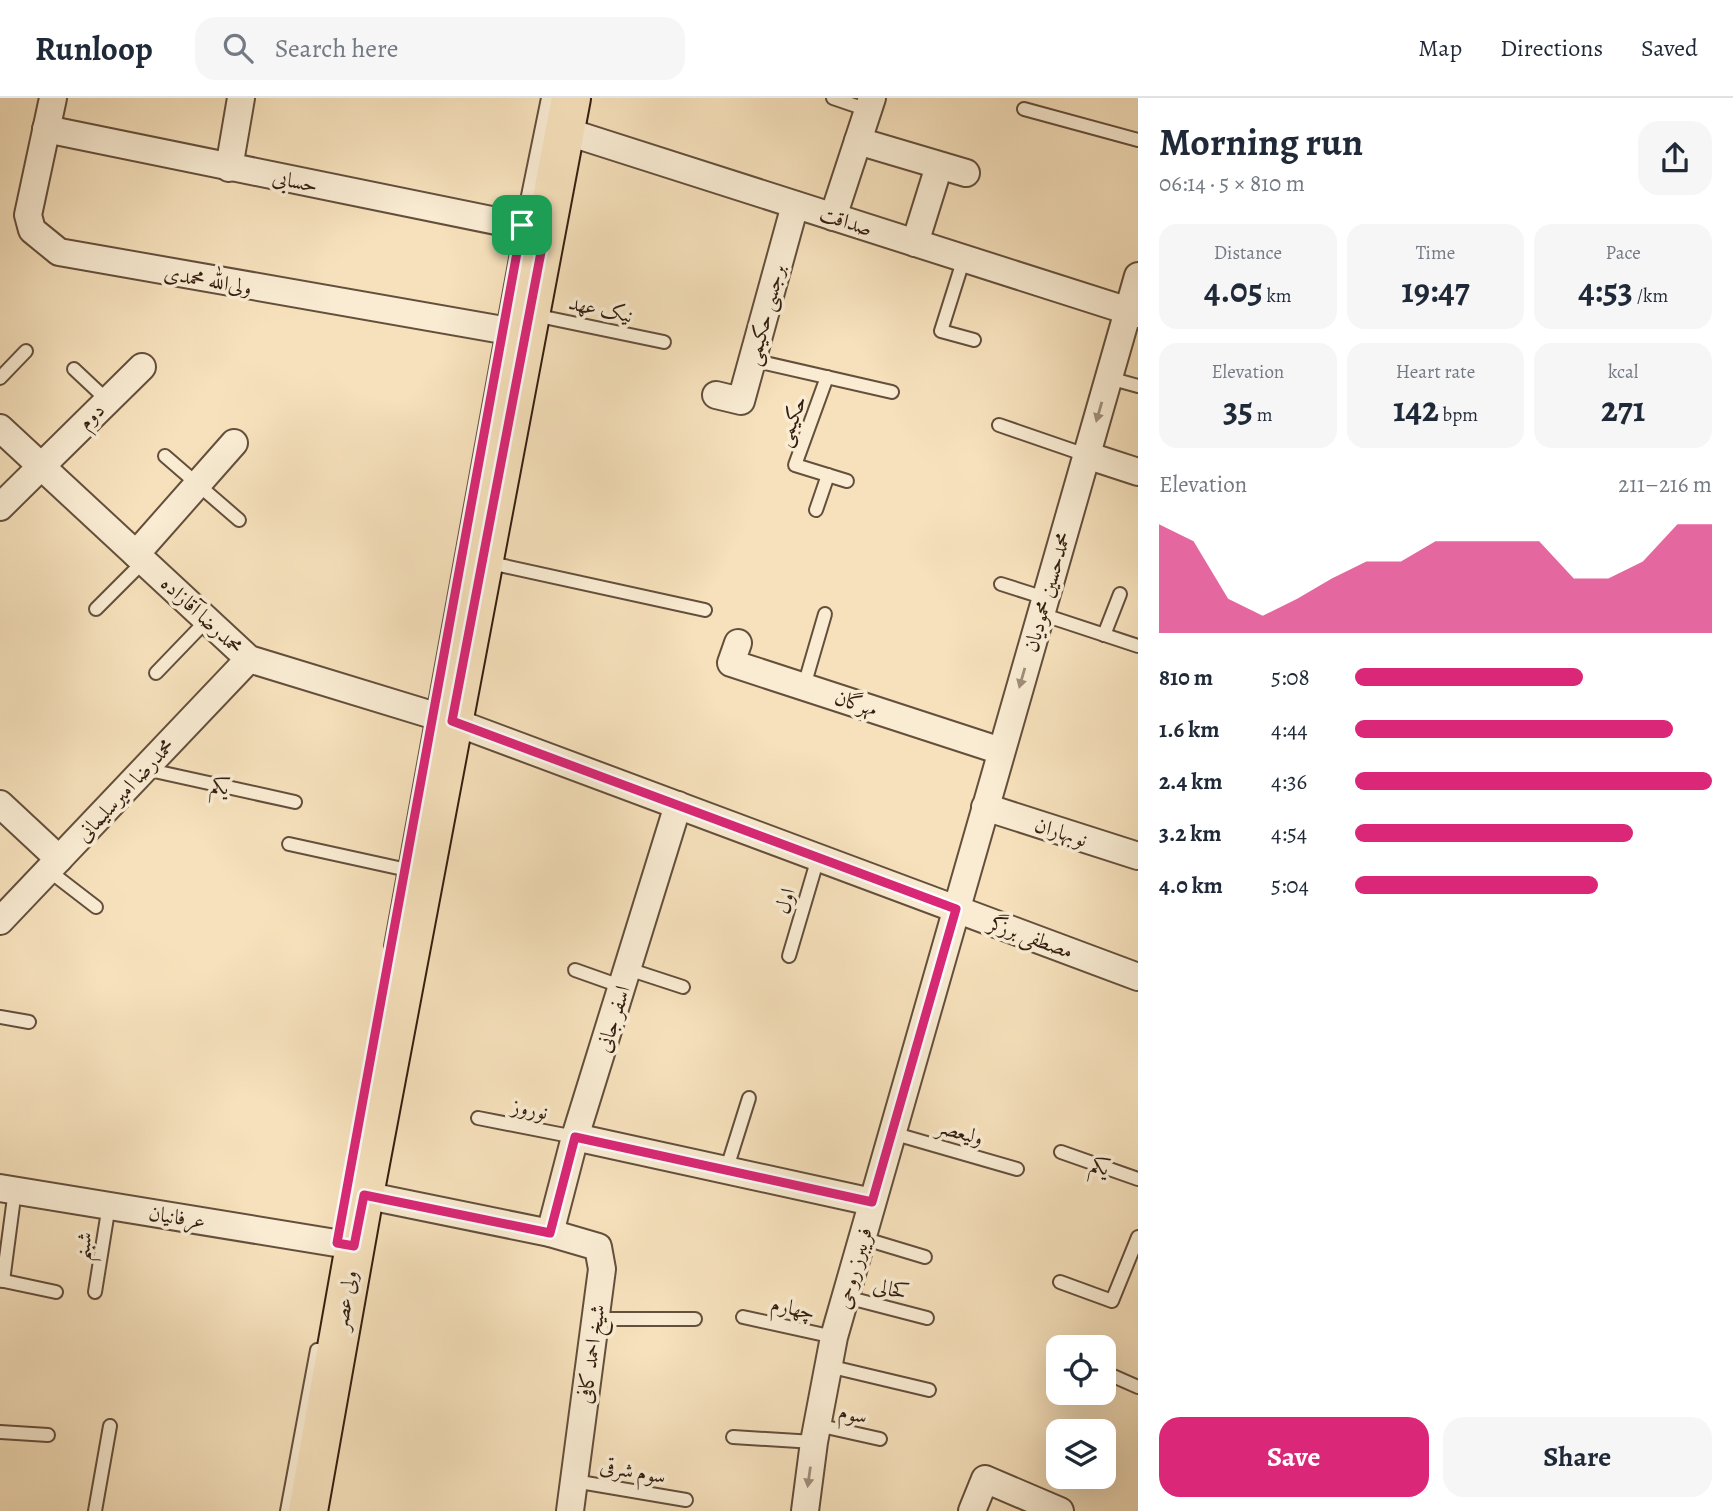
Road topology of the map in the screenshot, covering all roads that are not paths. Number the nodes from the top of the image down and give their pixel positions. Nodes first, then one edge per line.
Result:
1 (53, 98) edge
2 (241, 98) edge
3 (833, 98) edge
4 (870, 104) edge
5 (561, 109) edge
6 (1024, 109) dead end
7 (46, 128) junction
8 (1138, 140) edge
9 (858, 141) junction
10 (939, 166) junction
11 (229, 168) junction
12 (966, 173) dead end
13 (795, 205) junction
14 (833, 217) junction
15 (533, 228) junction
16 (915, 243) junction
17 (964, 258) junction
18 (1138, 276) edge
19 (1133, 312) edge
20 (520, 326) junction
21 (974, 340) dead end
22 (664, 342) dead end
23 (26, 351) dead end
24 (752, 360) junction
25 (142, 367) dead end
26 (74, 369) dead end
27 (827, 377) junction
28 (0, 378) edge
29 (1109, 378) junction
30 (1138, 386) edge
31 (892, 392) dead end
32 (716, 396) dead end
33 (107, 400) junction
34 (999, 425) dead end
35 (0, 428) edge
36 (233, 443) dead end
37 (1087, 455) junction
38 (165, 456) dead end
39 (40, 465) junction
40 (1138, 472) edge
41 (828, 475) junction
42 (847, 481) dead end
43 (199, 483) junction
44 (0, 507) edge
45 (816, 510) dead end
46 (239, 520) dead end
47 (140, 558) junction
48 (483, 562) junction
49 (1001, 584) dead end
50 (1120, 594) dead end
51 (1043, 606) junction
52 (96, 609) dead end
53 (705, 610) dead end
54 (825, 614) dead end
55 (207, 620) junction
56 (1104, 635) junction
57 (738, 643) dead end
58 (1138, 646) edge
59 (249, 659) junction
60 (156, 673) dead end
61 (804, 686) junction
62 (443, 719) junction
63 (1001, 751) junction
64 (144, 769) junction
65 (295, 803) dead end
66 (0, 804) edge
67 (678, 805) junction
68 (985, 807) junction
69 (289, 844) dead end
70 (1138, 856) edge
71 (818, 858) junction
72 (54, 864) junction
73 (415, 871) junction
74 (96, 907) dead end
75 (956, 909) junction
76 (0, 921) edge
77 (789, 956) dead end
78 (388, 963) dead end
79 (575, 970) dead end
80 (1138, 976) edge
81 (626, 978) junction
82 (683, 987) dead end
83 (0, 1017) edge
84 (29, 1022) dead end
85 (749, 1098) dead end
86 (478, 1118) dead end
87 (892, 1133) junction
88 (575, 1137) junction
89 (1061, 1152) dead end
90 (1017, 1169) dead end
91 (726, 1171) junction
92 (1138, 1179) edge
93 (7, 1189) edge
94 (364, 1195) junction
95 (872, 1202) junction
96 (109, 1205) junction
97 (550, 1233) junction
98 (1138, 1237) edge
99 (862, 1238) junction
100 (341, 1244) junction
101 (925, 1256) dead end
102 (2, 1281) edge
103 (1060, 1282) dead end
104 (56, 1292) dead end
105 (96, 1292) dead end
106 (846, 1297) junction
107 (743, 1317) dead end
108 (928, 1318) dead end
109 (596, 1319) junction
110 (695, 1320) dead end
111 (320, 1337) dead end
112 (834, 1337) junction
113 (828, 1366) junction
114 (1116, 1377) edge
115 (1138, 1387) edge
116 (929, 1390) dead end
117 (110, 1426) dead end
118 (0, 1432) edge
119 (815, 1434) junction
120 (48, 1435) dead end
121 (733, 1437) dead end
122 (880, 1439) dead end
123 (574, 1480) junction
124 (686, 1500) dead end
125 (95, 1511) edge
126 (287, 1511) edge
127 (308, 1511) edge
128 (570, 1511) edge
129 (804, 1511) edge
130 (972, 1511) edge
131 (1059, 1511) edge

1 - 7 street, ولی‌الله محمدی
2 - 11 street
3 - 4 lane
4 - 9 street
5 - 13 street, صداقت
5 - 15 main road, ولی عصر
6 - 8 lane
7 - 11 street, حسابی
7 - 20 street, ولی‌الله محمدی
9 - 10 street
9 - 14 street
10 - 12 street
10 - 16 street
11 - 15 street, حسابی
13 - 14 street, صداقت
13 - 24 street, برجسی حکیمی
14 - 16 street, صداقت
15 - 20 main road, ولی عصر
16 - 17 street, صداقت
17 - 19 street, صداقت
17 - 21 lane
18 - 19 street, محمدحسین محمودیان
19 - 29 street, محمدحسین محمودیان
20 - 22 lane, نیک عهد
20 - 48 main road, ولی عصر
20 - 62 lane
23 - 28 lane
24 - 27 lane, حکیمی
24 - 32 street, برجسی حکیمی
25 - 33 street, دوم
26 - 33 lane
27 - 31 lane, حکیمی
27 - 41 lane, حکیمی
29 - 30 lane
29 -> 37 street, محمدحسین محمودیان
33 - 39 street, دوم
34 - 37 lane
35 - 39 street, محمدرضا آقازاده
36 - 43 street
37 - 40 street
37 - 51 street, محمدحسین محمودیان
38 - 43 lane
39 - 44 street, دوم
39 - 47 street, محمدرضا آقازاده
41 - 42 lane, حکیمی
41 - 45 lane
43 - 46 lane
43 - 47 street
47 - 52 lane
47 - 55 street, محمدرضا آقازاده
48 - 53 lane
48 - 62 main road, ولی عصر
49 - 51 lane
50 - 56 lane
51 - 56 lane
51 -> 63 street, محمدحسین محمودیان
54 - 61 lane
55 - 59 street, محمدرضا آقازاده
55 - 60 lane
56 - 58 lane
57 - 61 street, مهرگان
59 - 62 street, محمدرضا آقازاده
59 - 64 street, محمدرضا امیرسلیمانی
61 - 63 street, مهرگان
62 - 67 street, مصطفی برزگر
62 - 73 main road, ولی عصر
63 - 68 street, محمدحسین محمودیان
64 - 65 lane, یکم
64 - 72 street, محمدرضا امیرسلیمانی
66 - 72 street
67 - 71 street, مصطفی برزگر
67 - 81 street, اسفر جانی
68 - 70 street, نوبهاران
68 - 75 street, محمدحسین محمودیان
69 - 73 lane
71 - 75 street, مصطفی برزگر
71 - 77 lane, اول
72 - 74 lane
72 - 76 street, محمدرضا امیرسلیمانی
73 - 78 lane
73 - 94 main road, ولی عصر
75 - 80 street, مصطفی برزگر
75 - 87 street, فریبرز روحی
79 - 81 lane
81 - 82 lane
81 - 88 street, اسفر جانی
83 - 84 lane
85 - 91 lane
86 - 88 lane, نوروز
87 - 90 lane, ولیعصر
87 - 95 street, فریبرز روحی
88 - 91 street
88 - 97 street, اسفر جانی
89 - 92 lane, یکم
91 - 95 street
93 - 96 street, عرفانیان
93 - 102 lane
94 - 97 street
94 - 100 main road, ولی عصر
95 - 99 street, فریبرز روحی
96 - 100 street, عرفانیان
96 - 105 lane, شبنم
97 - 109 street, شیخ احمد کافی
98 - 103 lane
99 - 101 lane
99 - 106 street, فریبرز روحی
100 - 127 main road, ولی عصر
102 - 104 lane
106 - 108 lane, کحالی
106 - 112 street, فریبرز روحی
107 - 112 lane, چهارم
109 - 110 lane
109 - 123 street, شیخ احمد کافی
111 - 126 lane
112 - 113 street, فریبرز روحی
113 - 116 lane
113 - 119 street, فریبرز روحی
114 - 115 lane
117 - 125 lane
118 - 120 lane
119 - 121 lane, سوم
119 - 122 lane, سوم
119 -> 129 street, فریبرز روحی
123 - 124 lane, سوم شرقی
123 - 128 street, شیخ احمد کافی
130 - 131 street

